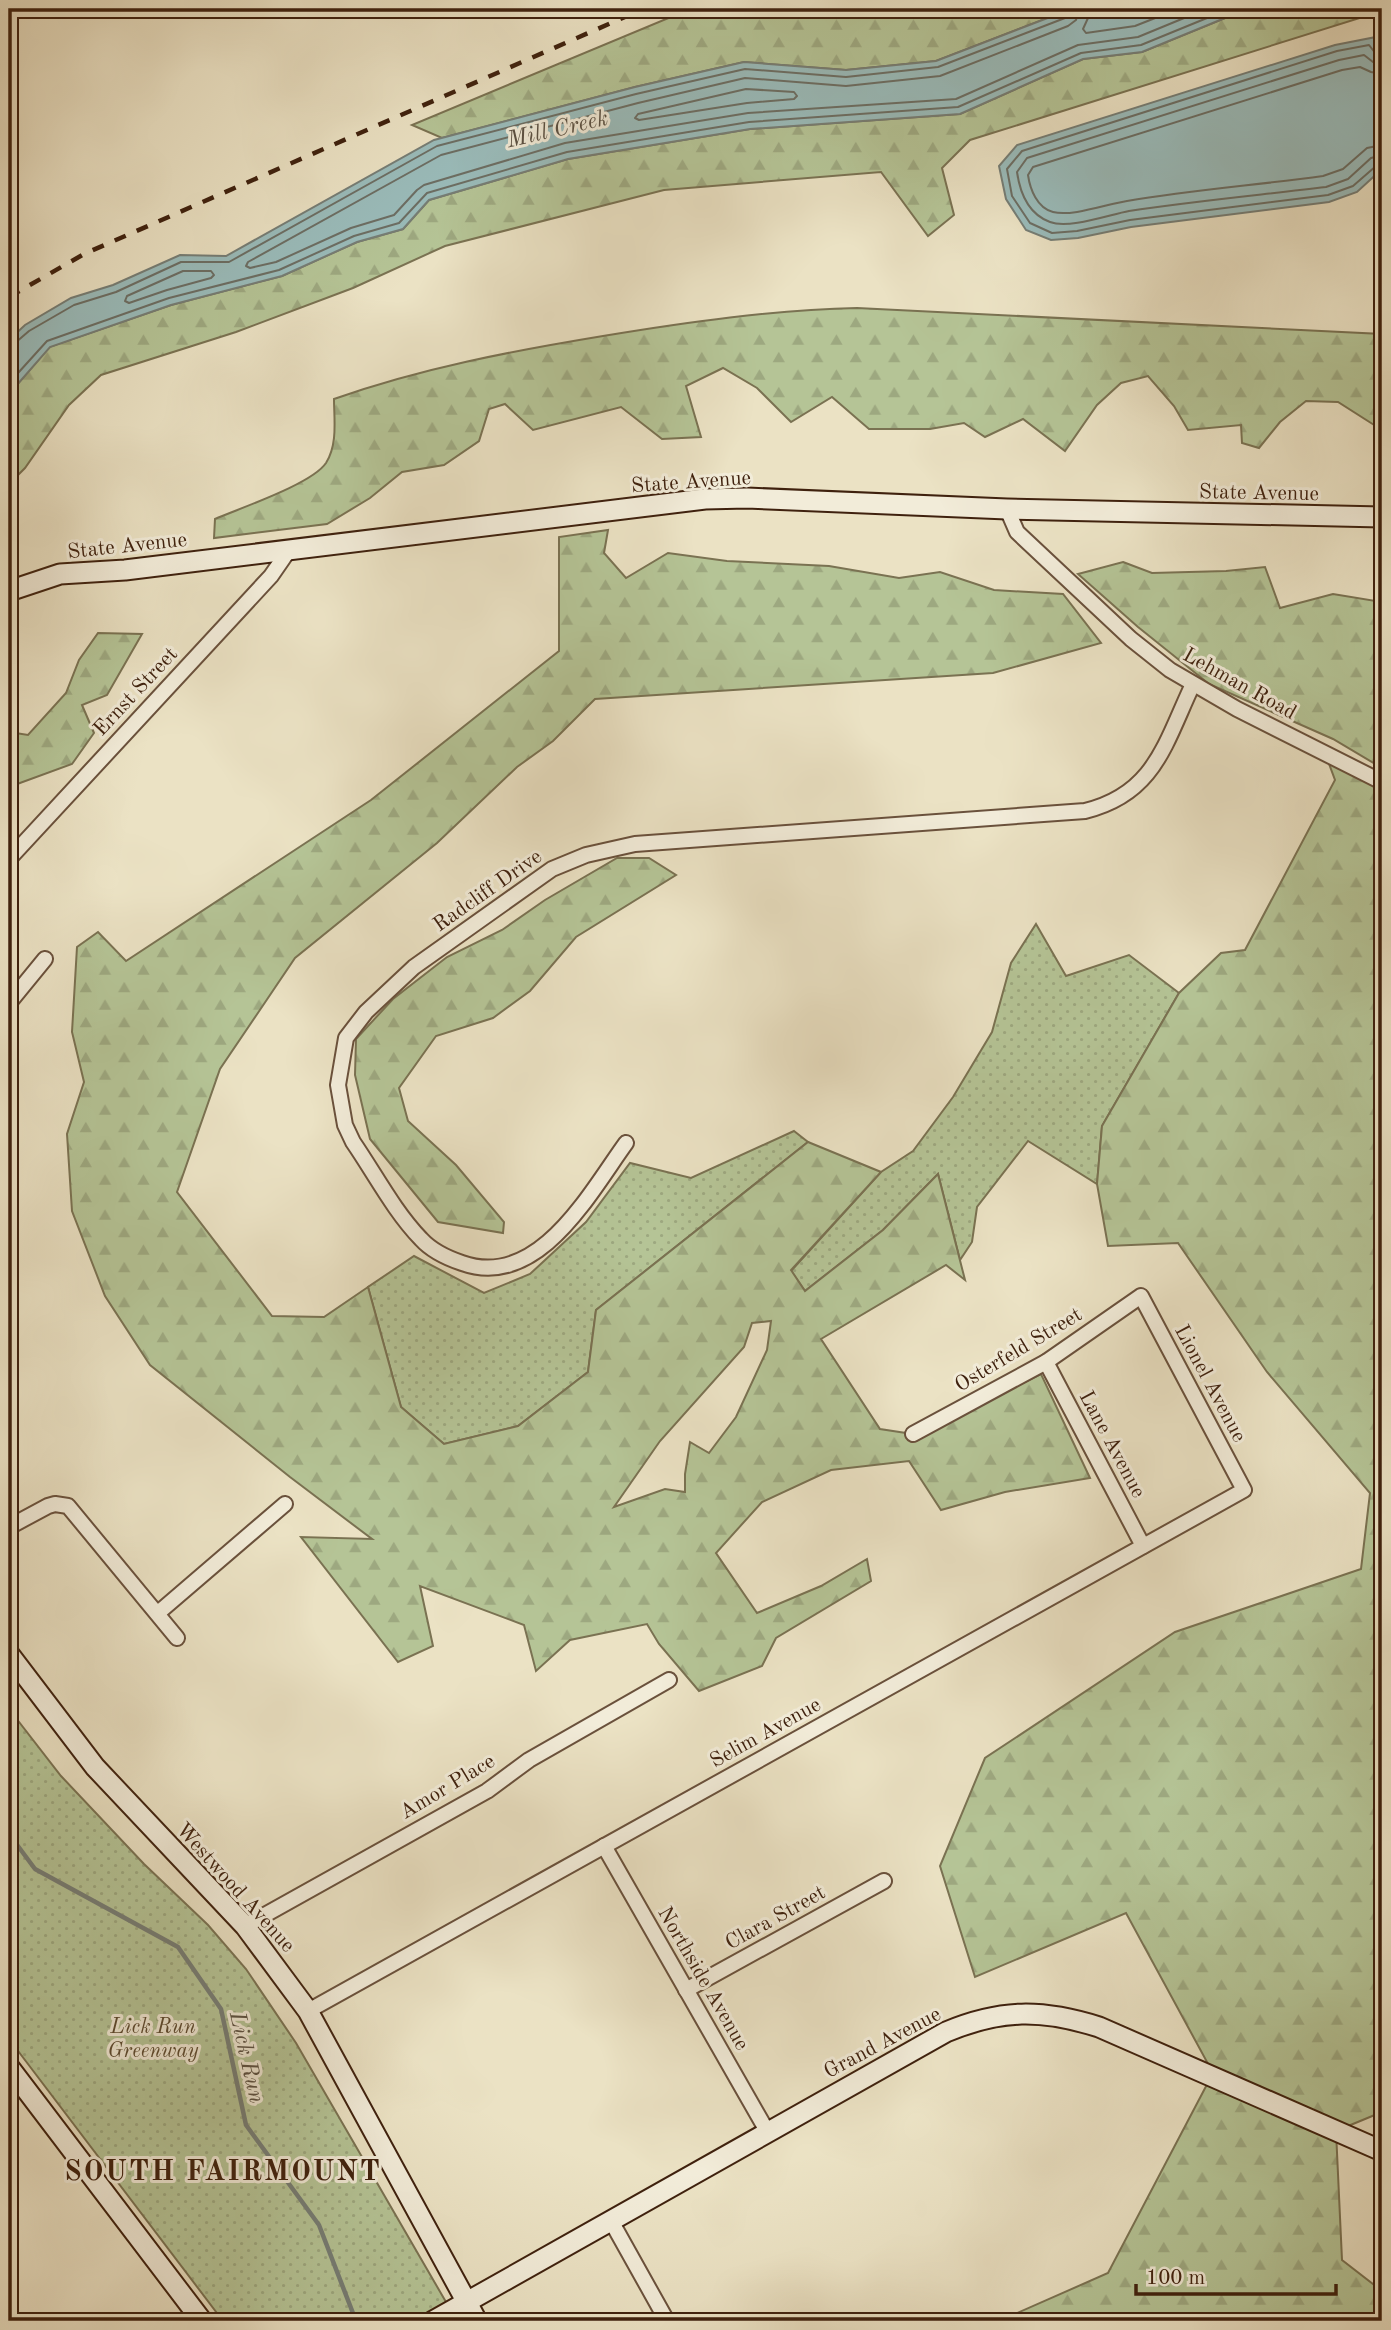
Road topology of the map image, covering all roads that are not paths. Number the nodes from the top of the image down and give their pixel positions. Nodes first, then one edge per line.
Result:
1 (1007, 509) junction
2 (1382, 517) edge
3 (289, 550) junction
4 (9, 591) edge
5 (1193, 684) junction
6 (1382, 782) edge
7 (9, 859) edge
8 (44, 959) dead end
9 (9, 1003) edge
10 (626, 1143) dead end
11 (1141, 1296) joint
12 (1046, 1362) junction
13 (912, 1434) dead end
14 (1244, 1490) joint
15 (285, 1504) dead end
16 (9, 1527) edge
17 (1143, 1546) junction
18 (158, 1613) junction
19 (177, 1638) dead end
20 (9, 1654) edge
21 (669, 1680) dead end
22 (604, 1846) junction
23 (884, 1881) dead end
24 (246, 1926) junction
25 (686, 1990) junction
26 (308, 2011) junction
27 (9, 2067) edge
28 (767, 2131) junction
29 (1382, 2151) edge
30 (610, 2219) junction
31 (466, 2302) junction
32 (202, 2321) edge
33 (433, 2321) edge
34 (477, 2321) edge
35 (667, 2321) edge

1 - 2 main road, State Avenue
1 - 3 main road, State Avenue
1 - 5 street, Lehman Road
3 - 4 main road, State Avenue
3 - 7 street, Ernst Street
5 - 6 street, Lehman Road
5 - 10 street, Radcliff Drive
8 - 9 street
11 - 12 street, Osterfeld Street
11 - 14 street, Lionel Avenue
12 - 13 street, Osterfeld Street
12 - 17 street, Lane Avenue
14 - 17 street, Selim Avenue
15 - 18 street
16 - 18 street
17 - 22 street, Selim Avenue
18 - 19 street
20 - 24 main road, Westwood Avenue
21 - 24 street, Amor Place
22 - 25 street, Northside Avenue
22 - 26 street, Selim Avenue
23 - 25 street, Clara Street
24 - 26 main road, Westwood Avenue
25 - 28 street, Northside Avenue
26 - 31 main road, Westwood Avenue
27 - 32 main road
28 - 29 main road, Grand Avenue
28 - 30 main road, Grand Avenue
30 - 31 main road, Grand Avenue
30 - 35 street
31 - 33 main road, Grand Avenue
31 - 34 main road, Westwood Avenue

